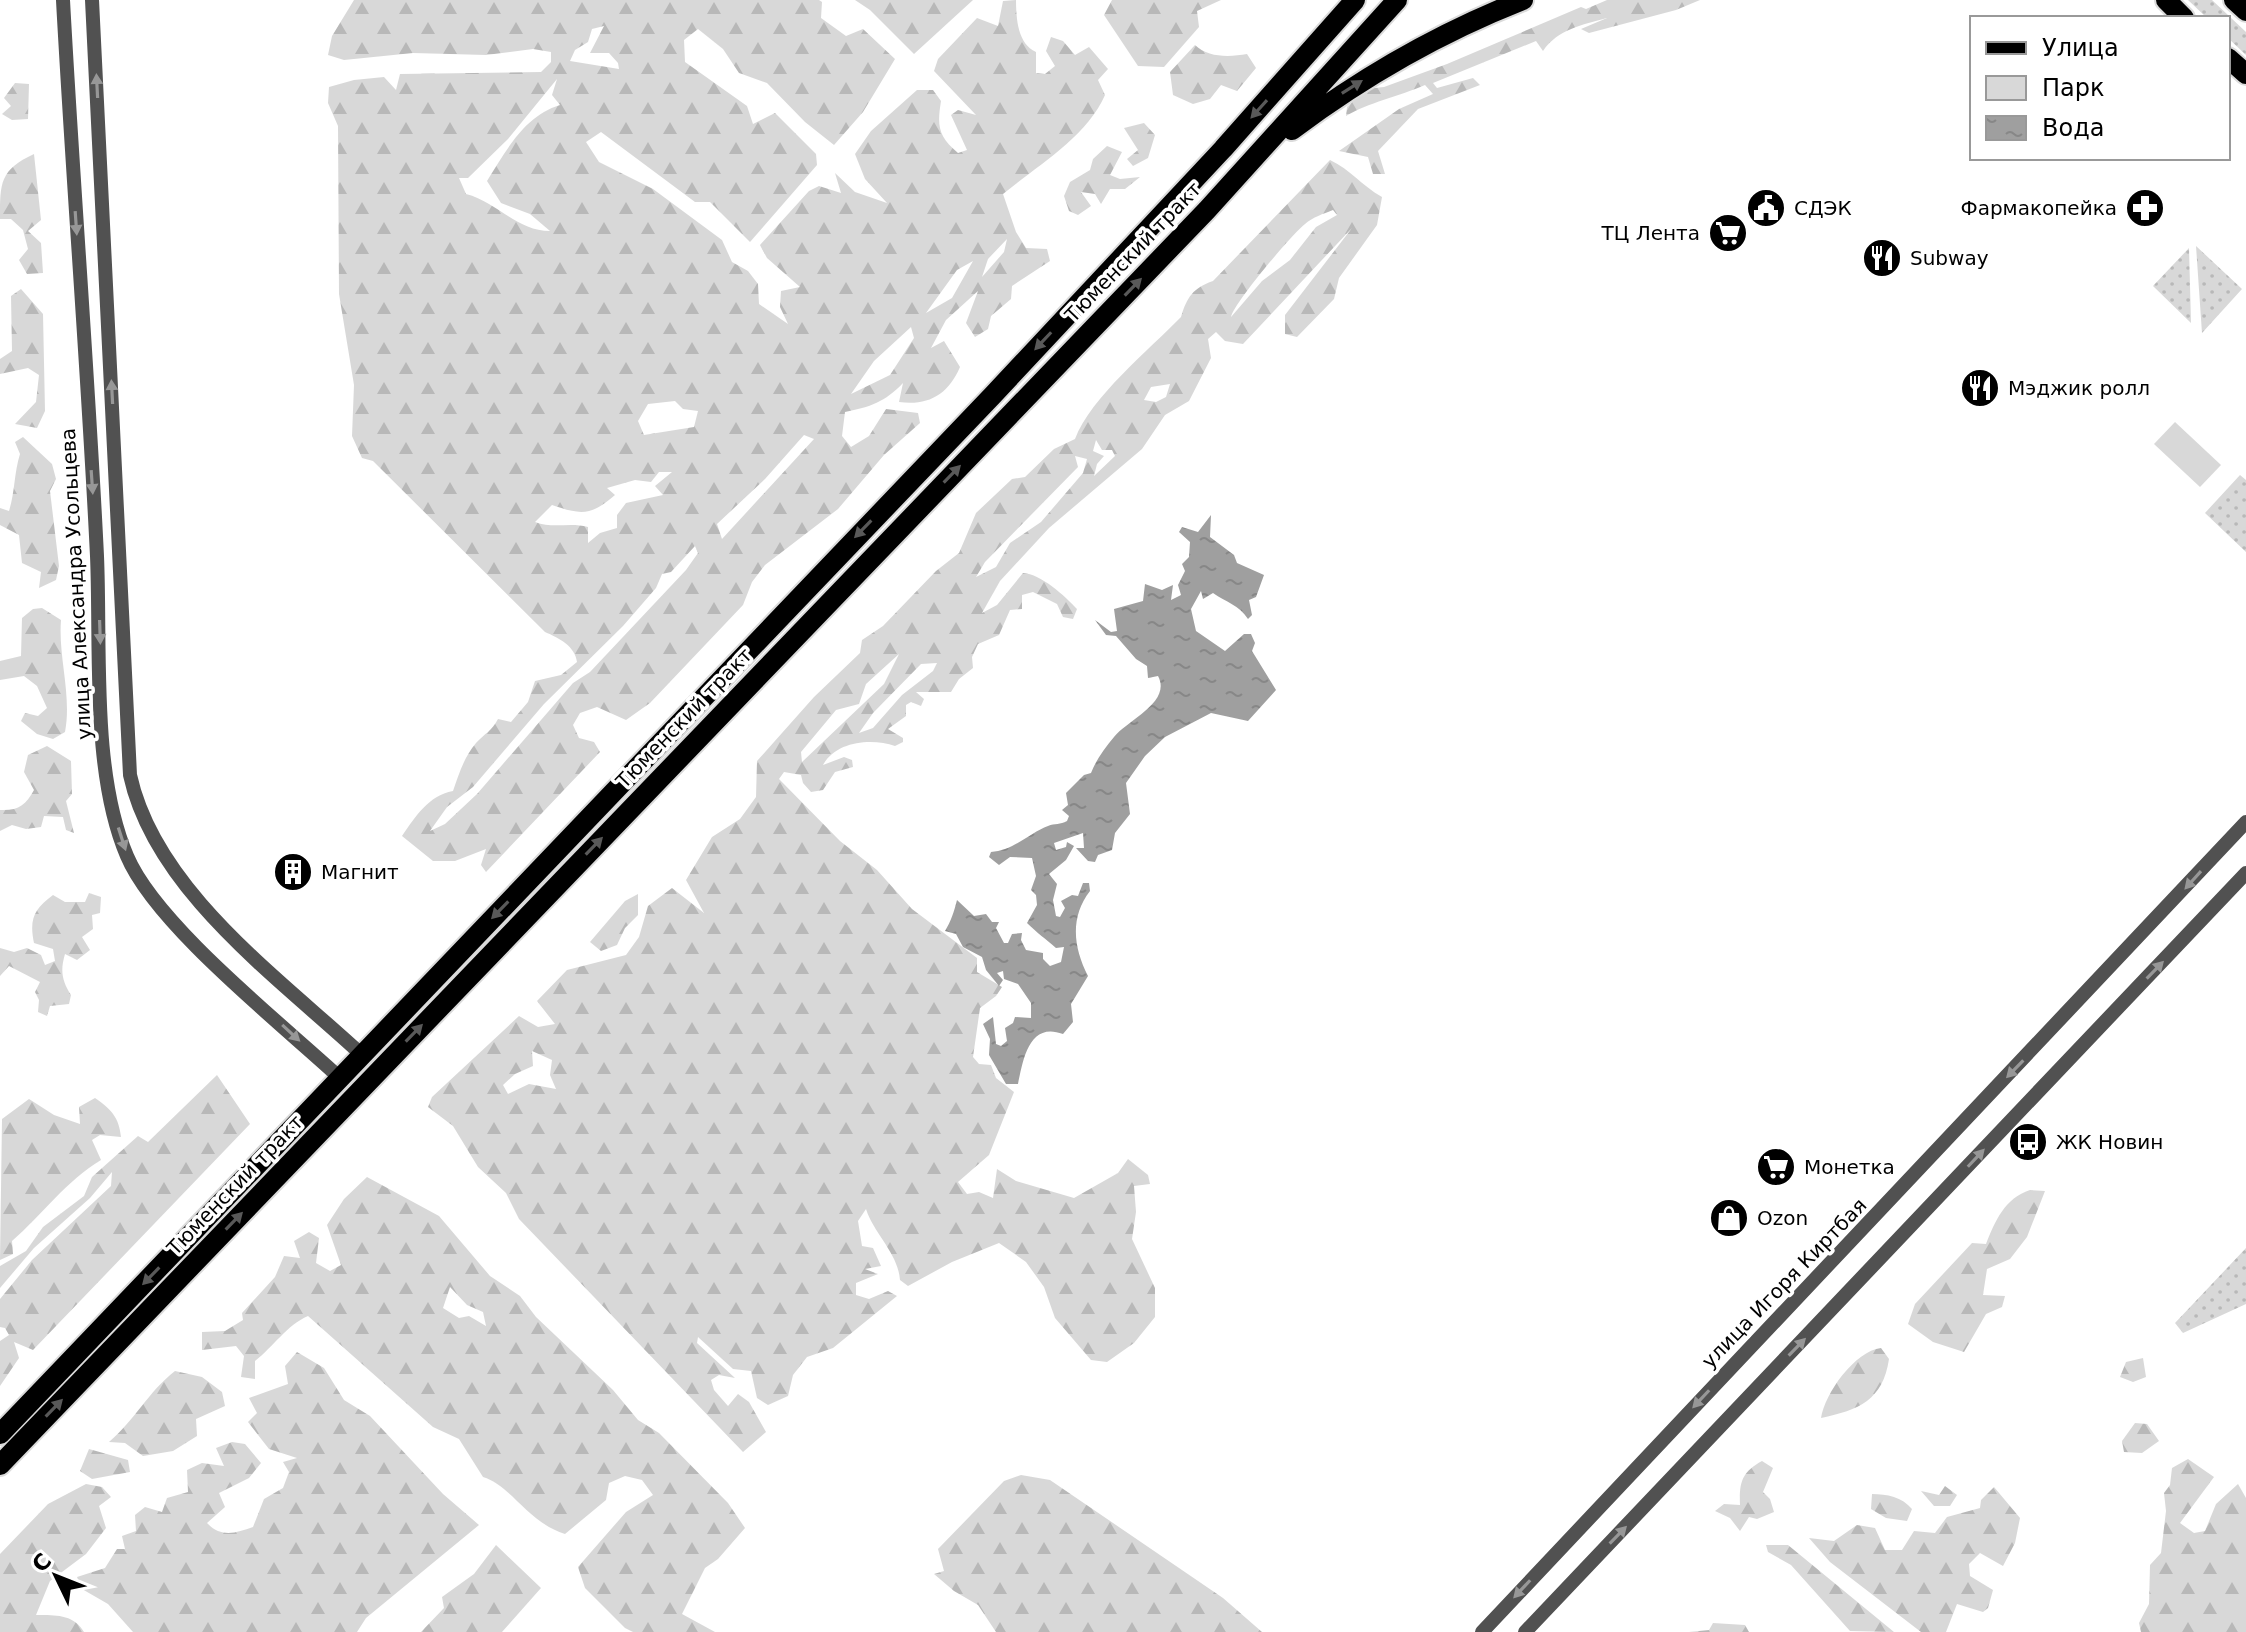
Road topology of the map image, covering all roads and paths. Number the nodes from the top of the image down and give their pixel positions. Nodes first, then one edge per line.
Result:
1 (63, 0) edge
2 (92, 0) edge
3 (1397, 0) edge
4 (1523, 0) edge
5 (2166, 0) edge
6 (2234, 0) edge
7 (1352, 3) edge
8 (2246, 11) edge
9 (2182, 16) edge
10 (2230, 60) edge
11 (2246, 74) edge
12 (1207, 210) junction
13 (2246, 822) edge
14 (2246, 873) edge
15 (362, 1055) junction
16 (340, 1078) junction
17 (0, 1434) edge
18 (0, 1465) edge
19 (1482, 1632) edge
20 (1525, 1632) edge

1 -> 16 street, улица Александра Усольцева
15 -> 2 street
3 - 12 main road, Тюменский тракт
12 -> 4 main road
5 - 9 main road
6 - 8 main road
7 -> 15 main road, Тюменский тракт
10 - 11 main road
18 -> 12 main road, Тюменский тракт
13 -> 19 street, улица Игоря Киртбая
20 -> 14 street
15 - 16 main road, Тюменский тракт
16 -> 17 main road, Тюменский тракт

